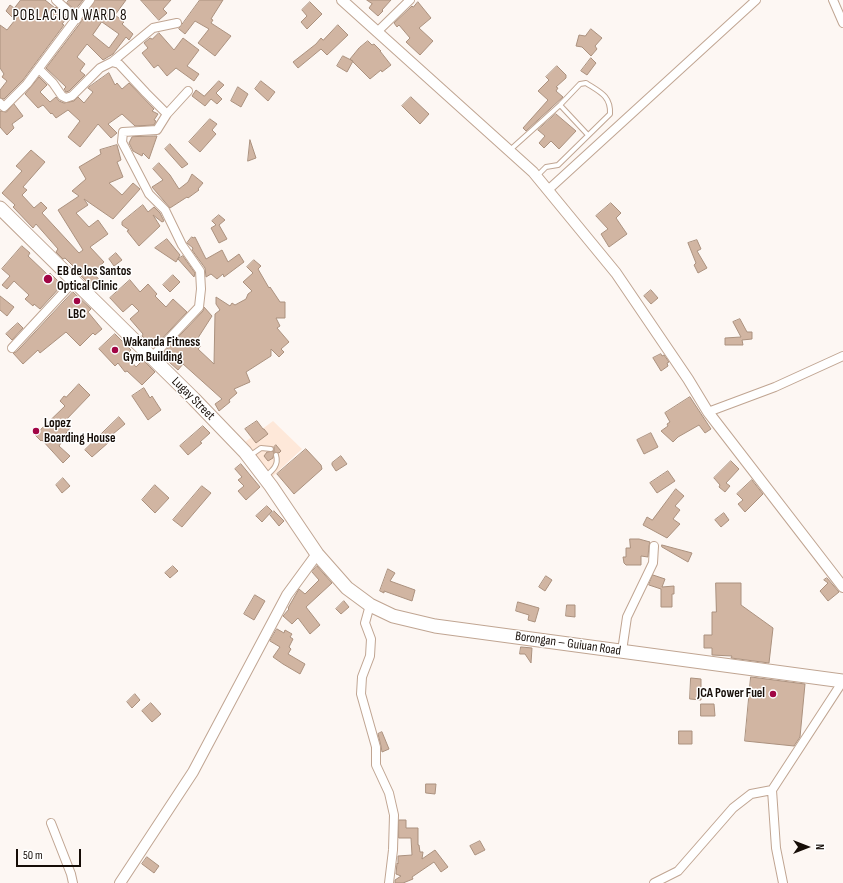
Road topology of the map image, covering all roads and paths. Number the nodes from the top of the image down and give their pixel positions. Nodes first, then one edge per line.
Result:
1 (56, 0) edge
2 (90, 0) edge
3 (342, 0) edge
4 (410, 0) edge
5 (756, 0) edge
6 (833, 0) edge
7 (840, 8) edge
8 (77, 19) junction
9 (177, 23) dead end
10 (843, 23) edge
11 (377, 32) junction
12 (112, 62) junction
13 (38, 69) junction
14 (188, 91) dead end
15 (0, 103) edge
16 (560, 105) junction
17 (167, 114) junction
18 (588, 135) junction
19 (509, 150) junction
20 (537, 176) junction
21 (548, 190) junction
22 (0, 208) edge
23 (74, 281) junction
24 (12, 348) dead end
25 (843, 356) edge
26 (152, 357) junction
27 (708, 412) junction
28 (271, 449) dead end
29 (276, 455) dead end
30 (248, 456) junction
31 (264, 477) junction
32 (654, 546) dead end
33 (317, 554) junction
34 (843, 587) edge
35 (370, 605) junction
36 (622, 651) junction
37 (843, 681) edge
38 (772, 790) junction
39 (51, 823) dead end
40 (73, 883) edge
41 (120, 883) edge
42 (389, 883) edge
43 (654, 883) edge
44 (783, 883) edge

1 - 8 street
2 - 8 street
3 - 11 street
4 - 11 street
5 - 21 street
6 - 7 street
7 - 10 street
8 - 13 street
9 - 12 street
11 - 19 street
12 - 13 street
12 - 17 street
13 - 15 street
14 - 17 street
16 - 18 lane
16 - 18 lane
16 - 19 lane
17 - 26 street
18 - 20 lane
19 - 20 street
20 - 21 street
21 - 27 street
22 - 23 main road, Lugay Street
23 - 24 street
23 - 26 main road, Lugay Street
25 - 27 street
26 - 30 main road, Lugay Street
27 - 34 street
28 - 30 lane
29 - 31 lane
30 - 31 main road, Lugay Street
31 - 33 main road, Lugay Street
32 - 36 street
33 - 35 main road, Borongan – Guiuan Road
33 - 41 street
35 - 36 main road, Borongan – Guiuan Road
35 - 42 street
36 - 37 main road, Borongan – Guiuan Road
37 - 38 street
38 - 43 street
38 - 44 street
39 - 40 street

